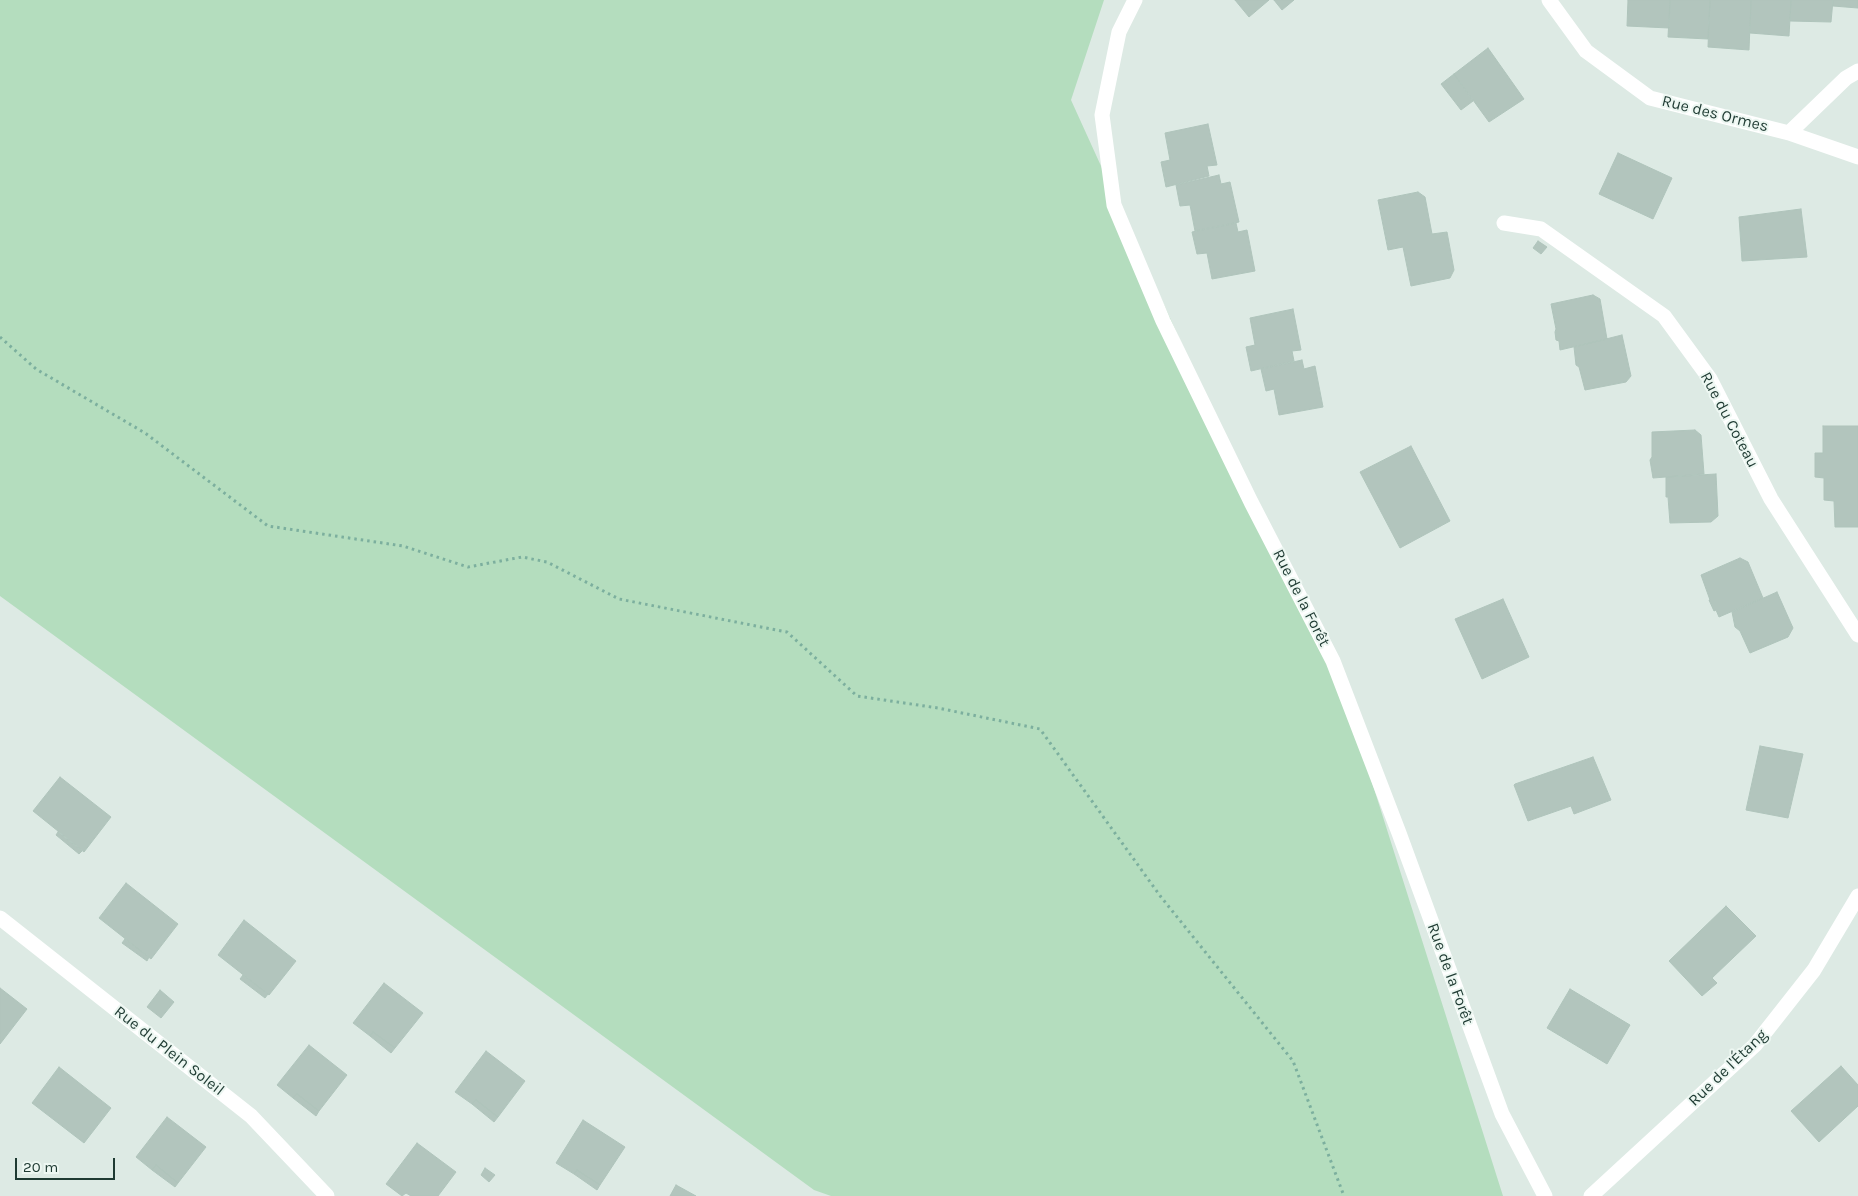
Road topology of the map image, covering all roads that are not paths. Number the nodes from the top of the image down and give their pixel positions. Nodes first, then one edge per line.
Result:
1 (1135, 0) edge
2 (1549, 0) edge
3 (1858, 71) edge
4 (1789, 133) junction
5 (1858, 157) edge
6 (1504, 223) dead end
7 (1858, 635) edge
8 (1858, 896) edge
9 (0, 918) edge
10 (327, 1196) edge
11 (1545, 1196) edge
12 (1591, 1196) edge

1 - 11 street, Rue de la Forêt
2 - 4 street, Rue des Ormes
3 - 4 street
4 - 5 street, Rue des Ormes
6 - 7 street, Rue du Coteau
8 - 12 street, Rue de l'Étang
9 - 10 street, Rue du Plein Soleil

